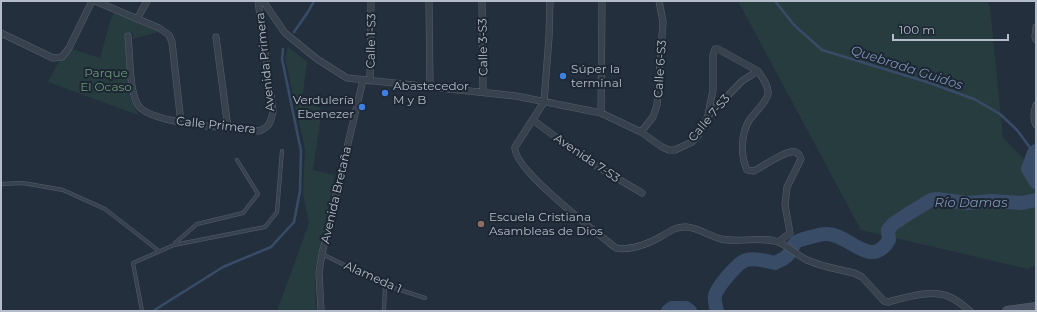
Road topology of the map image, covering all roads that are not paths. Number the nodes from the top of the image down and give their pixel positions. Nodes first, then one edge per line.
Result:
1 (92, 1) edge
2 (95, 1) edge
3 (146, 1) edge
4 (258, 1) edge
5 (263, 1) edge
6 (372, 1) edge
7 (429, 1) edge
8 (482, 1) edge
9 (550, 1) edge
10 (602, 1) edge
11 (659, 1) edge
12 (137, 19) junction
13 (1036, 27) edge
14 (1, 33) edge
15 (128, 36) dead end
16 (216, 37) dead end
17 (1036, 40) edge
18 (758, 71) junction
19 (363, 80) junction
20 (370, 80) junction
21 (430, 87) junction
22 (483, 92) junction
23 (544, 102) junction
24 (1036, 105) edge
25 (601, 113) junction
26 (708, 116) junction
27 (533, 120) junction
28 (180, 123) junction
29 (270, 123) joint
30 (1036, 125) edge
31 (228, 128) junction
32 (641, 132) junction
33 (282, 151) dead end
34 (237, 160) dead end
35 (1, 184) edge
36 (642, 193) dead end
37 (778, 242) junction
38 (174, 245) junction
39 (159, 251) junction
40 (322, 254) junction
41 (385, 285) junction
42 (425, 298) dead end
43 (1036, 307) edge
44 (142, 311) edge
45 (321, 311) edge
46 (384, 311) edge
47 (970, 311) edge
48 (1007, 311) edge

1 - 14 street
2 - 12 street
3 - 12 street
4 - 29 street, Avenida Primera
5 - 19 street, Calle 7-S3
6 - 20 street, Calle 1-S3
7 - 21 street
8 - 22 street, Calle 3-S3
9 - 23 street
10 - 25 street
11 - 32 street, Calle 6-S3
12 - 28 street
13 - 17 street
15 - 28 street, Calle Primera
16 - 31 street
18 - 26 street, Calle 7-S3
18 - 26 street
18 - 37 street
19 - 20 street, Calle 7-S3
19 - 40 street, Avenida Bretaña
20 - 21 street, Calle 7-S3
21 - 22 street, Calle 7-S3
22 - 23 street, Calle 7-S3
23 - 25 street, Calle 7-S3
23 - 27 street
24 - 30 street
25 - 32 street, Calle 7-S3
26 - 32 street, Calle 7-S3
27 - 36 street, Avenida 7-S3
27 - 37 street
28 - 31 street, Calle Primera
29 - 31 street, Calle Primera
33 - 38 lane
34 - 38 lane
35 - 39 lane
37 - 47 street
38 - 39 lane
39 - 44 lane
40 - 41 lane, Alameda 1
40 - 45 street, Avenida Bretaña
41 - 42 lane, Alameda 1
41 - 46 lane
43 - 48 main road

